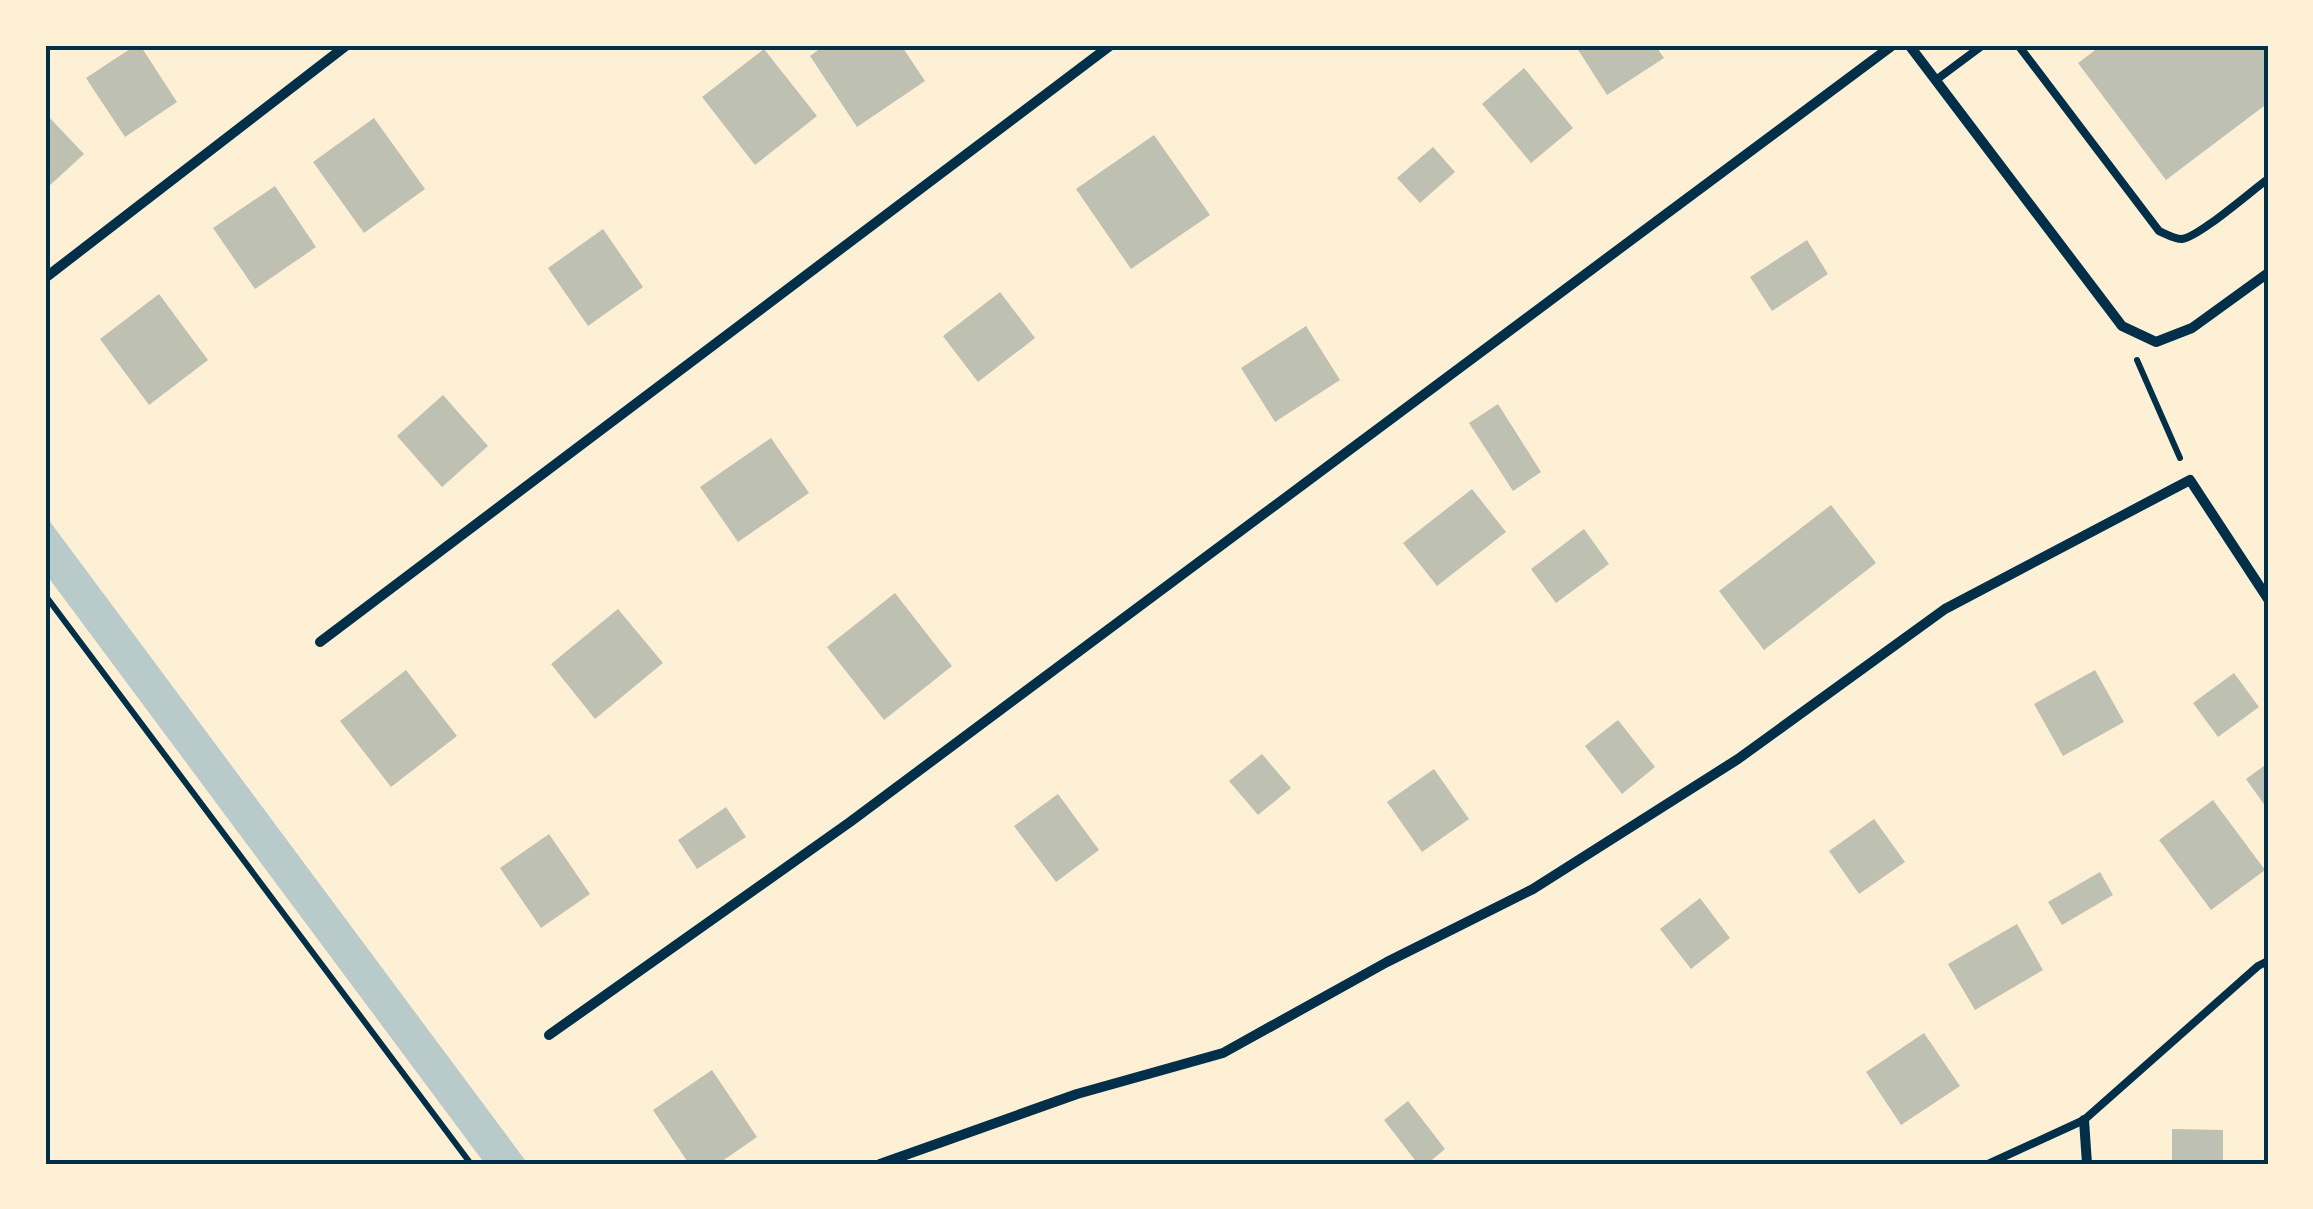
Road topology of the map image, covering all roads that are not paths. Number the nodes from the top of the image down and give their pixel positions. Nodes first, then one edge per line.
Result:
1 (347, 45) edge
2 (1111, 45) edge
3 (1893, 45) edge
4 (1909, 45) edge
5 (1983, 45) edge
6 (2018, 45) edge
7 (1936, 80) junction
8 (2268, 179) edge
9 (2268, 273) edge
10 (45, 278) edge
11 (2268, 599) edge
12 (320, 642) dead end
13 (2268, 962) edge
14 (549, 1035) dead end
15 (2084, 1120) junction
16 (880, 1164) edge
17 (1988, 1164) edge
18 (2087, 1164) edge

1 - 10 street
2 - 12 street
3 - 14 street
4 - 7 street
5 - 7 lane
6 - 8 lane
7 - 9 street
11 - 16 street
13 - 15 lane
15 - 17 lane
15 - 18 street

